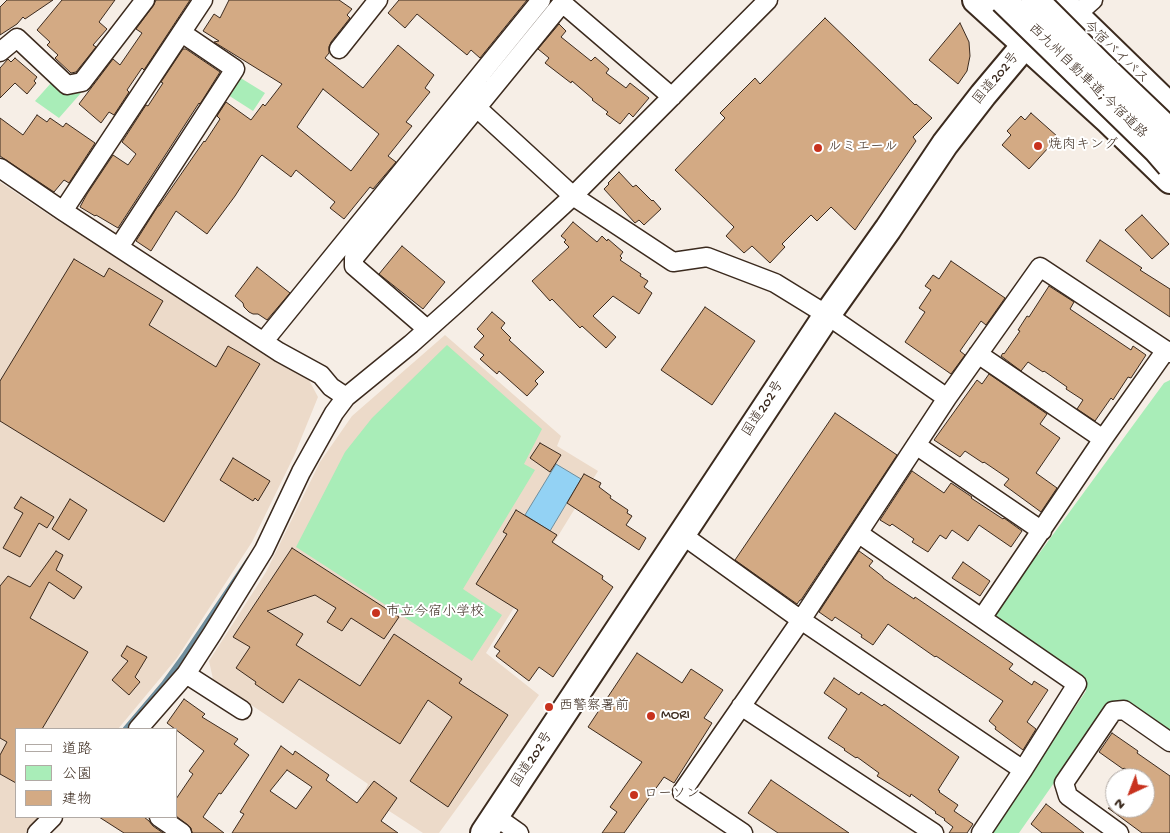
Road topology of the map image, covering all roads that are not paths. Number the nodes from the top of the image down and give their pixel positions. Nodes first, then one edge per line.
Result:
1 (145, 0) edge
2 (203, 0) edge
3 (378, 0) edge
4 (541, 0) edge
5 (768, 0) edge
6 (976, 0) edge
7 (1003, 0) edge
8 (1035, 0) edge
9 (1076, 5) edge
10 (182, 33) junction
11 (1025, 45) junction
12 (339, 49) dead end
13 (0, 52) edge
14 (672, 97) junction
15 (1170, 107) edge
16 (476, 108) junction
17 (1170, 132) edge
18 (1170, 165) edge
19 (0, 168) edge
20 (1170, 180) edge
21 (573, 196) junction
22 (63, 211) junction
23 (119, 247) junction
24 (827, 315) junction
25 (427, 329) junction
26 (264, 342) junction
27 (1168, 351) edge
28 (978, 354) junction
29 (346, 397) junction
30 (947, 398) junction
31 (1103, 438) junction
32 (916, 445) junction
33 (1042, 531) junction
34 (858, 533) junction
35 (682, 534) junction
36 (982, 618) junction
37 (801, 620) junction
38 (186, 674) junction
39 (741, 706) junction
40 (242, 710) dead end
41 (139, 728) edge
42 (1170, 742) edge
43 (1023, 770) junction
44 (52, 818) edge
45 (160, 818) edge
46 (490, 825) edge
47 (38, 833) edge
48 (182, 833) edge
49 (519, 833) edge
50 (743, 833) edge
51 (934, 833) edge
52 (981, 833) edge
53 (1119, 833) edge

1 - 13 street
2 - 10 street
3 - 12 street
4 - 26 street
5 - 14 street
6 - 11 highway
7 - 18 highway, 西九州自動車道;今宿道路, bridge
8 - 17 highway, 西九州自動車道;今宿道路, bridge
9 - 11 highway, 国道202号
9 - 15 highway, 今宿バイパス
10 - 22 street
10 - 23 street
11 - 20 highway
11 - 24 highway, 国道202号
14 - 16 street
14 - 21 street
16 - 21 street
16 - 25 street
19 - 22 street
21 - 24 street
21 - 25 street
22 - 23 street
23 - 26 street
24 - 30 street
24 - 35 highway, 国道202号
25 - 29 street
26 - 29 street
27 - 28 street
27 - 31 street
28 - 30 street
28 - 31 street
29 - 38 street
30 - 32 street
31 - 33 street
32 - 33 street
32 - 34 street
33 - 36 street
34 - 36 street
34 - 37 street
35 - 37 street
35 - 46 highway, 国道202号
36 - 43 street
37 - 39 street
37 - 43 street
38 - 40 street
38 - 41 street
39 - 50 street
39 - 51 street
42 - 53 street
43 - 52 street
44 - 47 street
45 - 48 street
46 - 49 street

